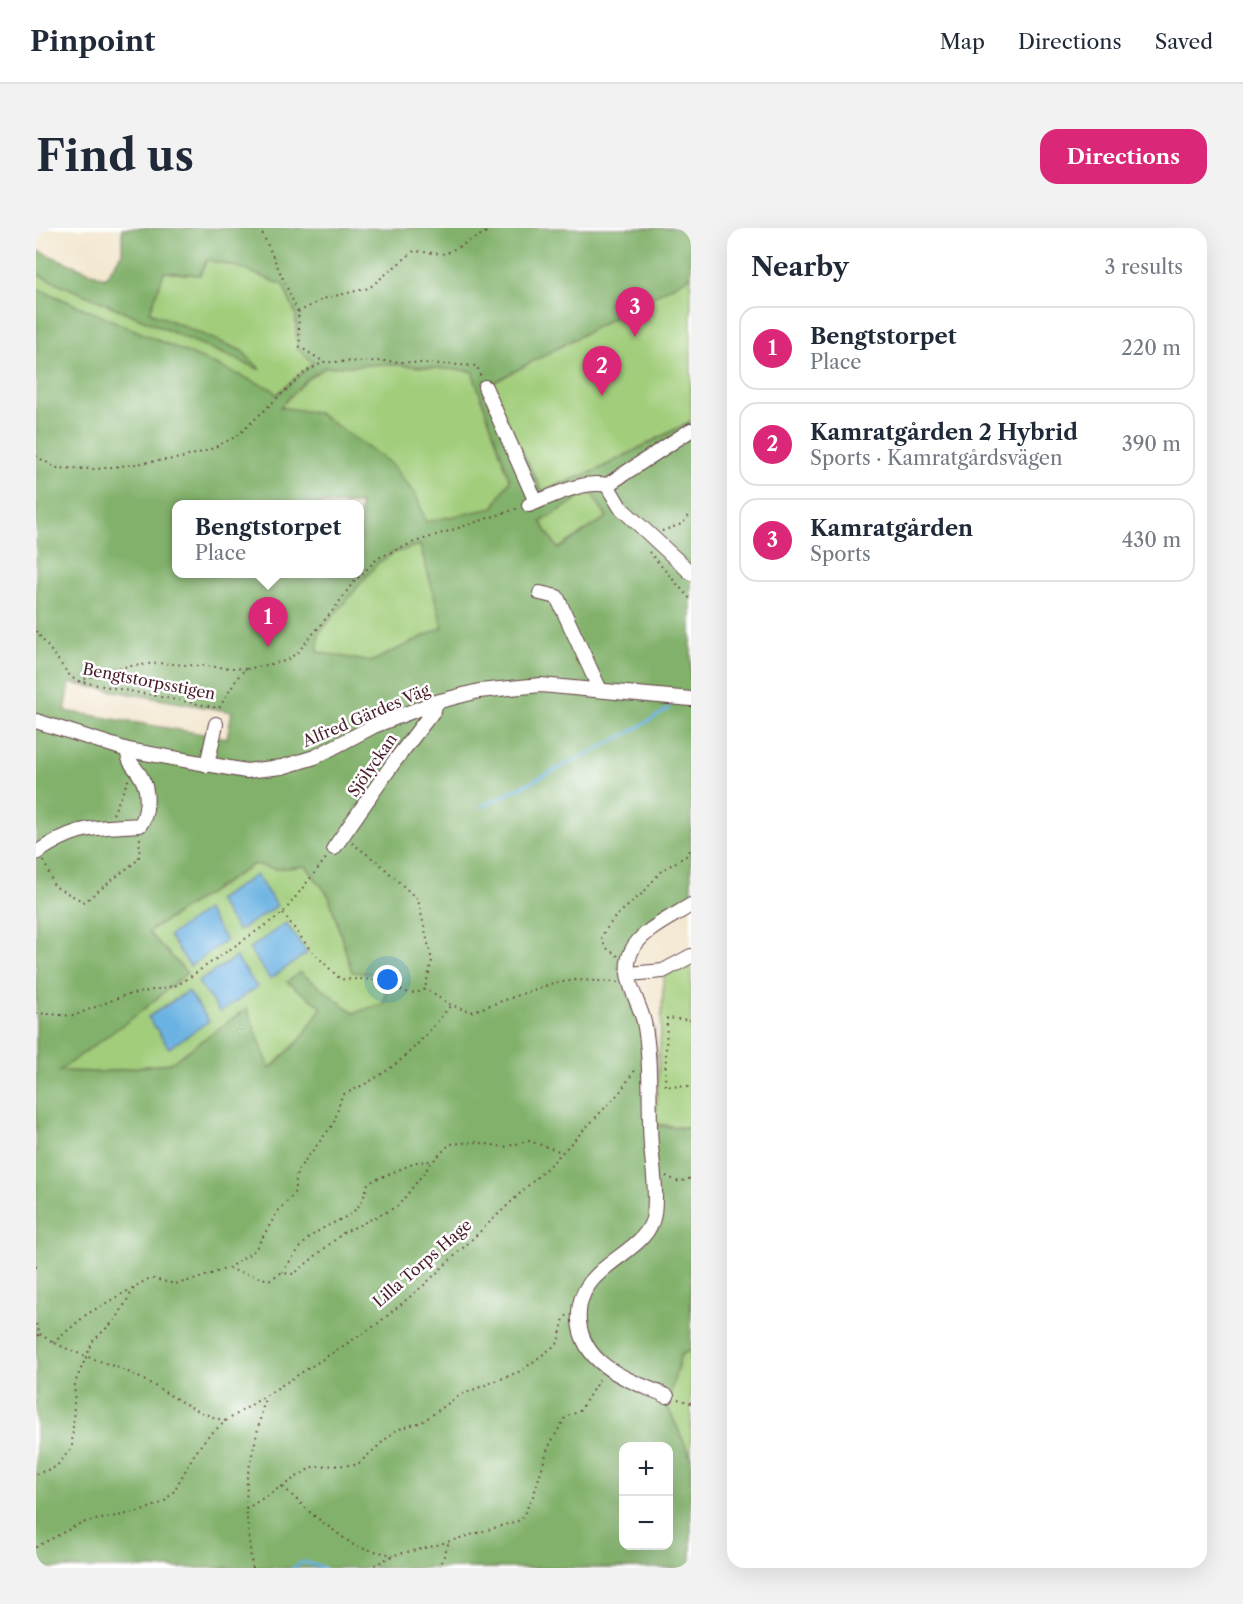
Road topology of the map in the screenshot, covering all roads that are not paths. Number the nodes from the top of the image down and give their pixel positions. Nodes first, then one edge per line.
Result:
1 (485, 387) road end
2 (691, 430) edge
3 (607, 485) junction
4 (691, 573) edge
5 (540, 593) dead end
6 (600, 690) junction
7 (691, 699) edge
8 (436, 702) junction
9 (36, 721) edge
10 (216, 724) dead end
11 (128, 750) junction
12 (207, 765) junction
13 (338, 842) road end
14 (38, 851) edge
15 (691, 905) edge
16 (691, 956) edge
17 (629, 973) junction
18 (667, 1395) dead end

1 - 3 street
2 - 3 street
3 - 4 street
5 - 6 street
6 - 7 street, Alfred Gärdes Väg
6 - 8 street, Alfred Gärdes Väg
8 - 12 street, Alfred Gärdes Väg
8 - 13 street, Sjölyckan
9 - 11 street, Alfred Gärdes Väg
10 - 12 street
11 - 12 street, Alfred Gärdes Väg
11 - 14 street
15 - 17 street
16 - 17 street
17 - 18 street

